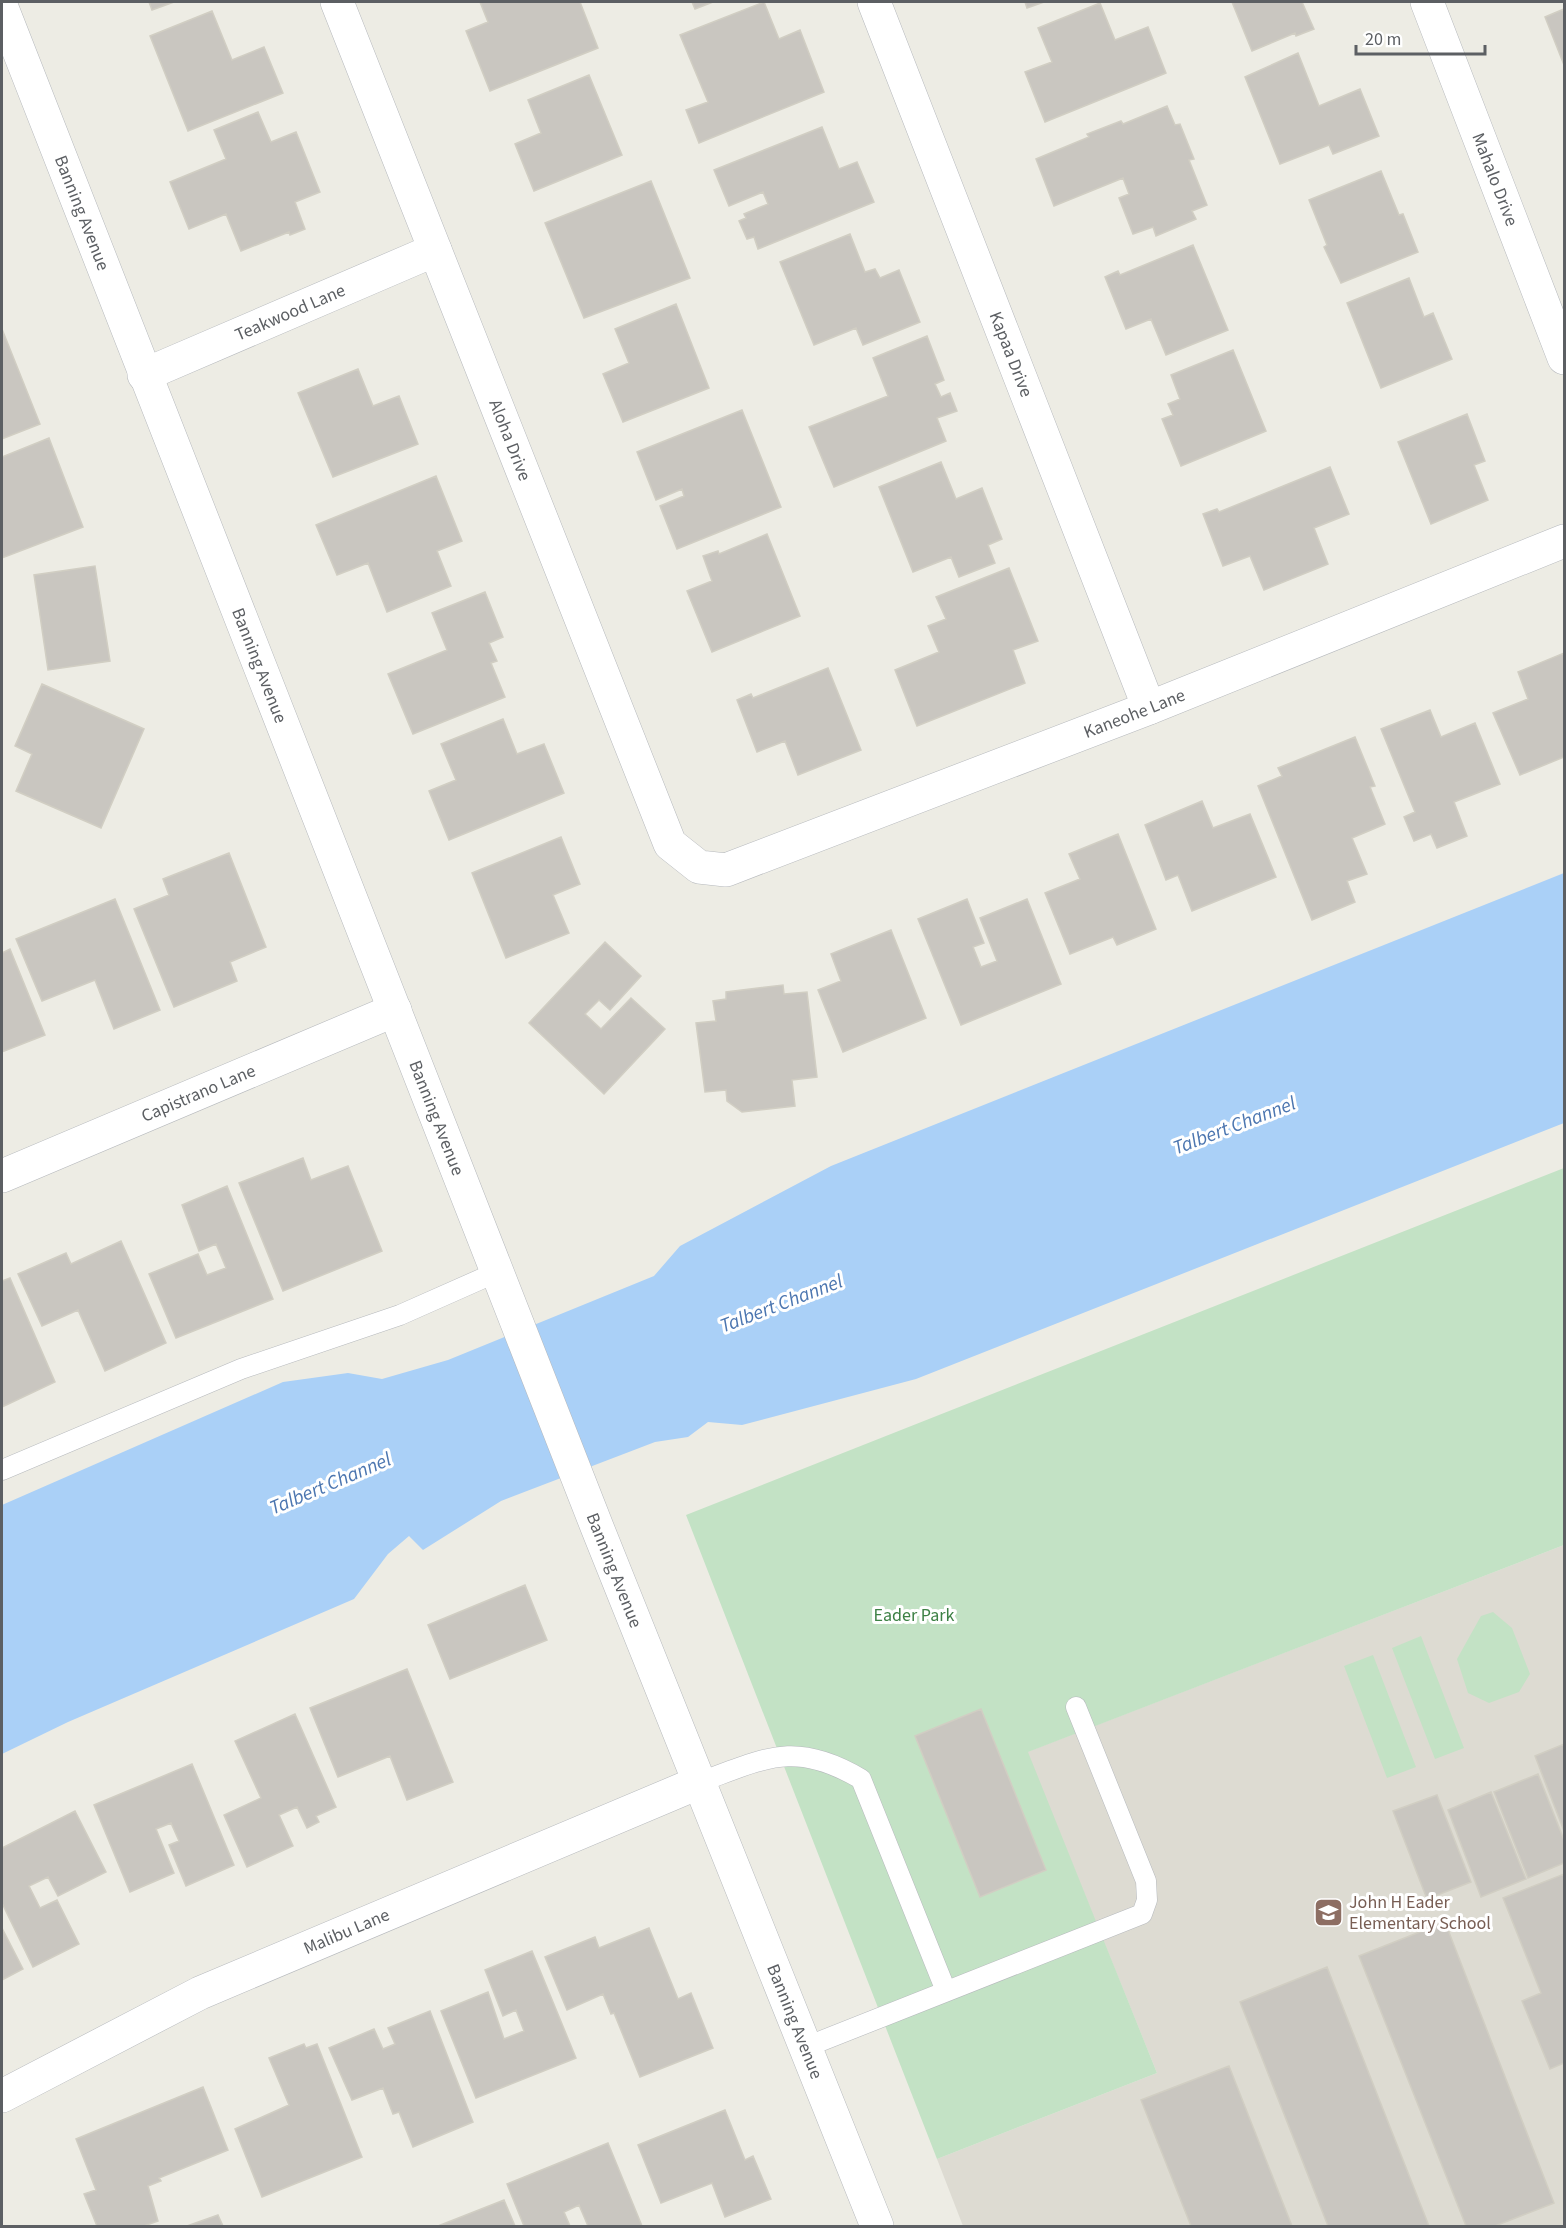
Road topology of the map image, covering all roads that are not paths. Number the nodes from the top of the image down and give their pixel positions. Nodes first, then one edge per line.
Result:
1 (337, 2) edge
2 (874, 2) edge
3 (1427, 2) edge
4 (2, 8) edge
5 (435, 250) junction
6 (1564, 358) edge
7 (144, 375) junction
8 (1564, 541) edge
9 (1149, 708) junction
10 (699, 867) joint
11 (395, 1010) junction
12 (2, 1176) edge
13 (497, 1272) junction
14 (2, 1470) edge
15 (1076, 1707) dead end
16 (700, 1782) junction
17 (946, 1991) junction
18 (806, 2047) junction
19 (2, 2096) edge
20 (877, 2226) edge

1 - 5 street, Aloha Drive
2 - 9 street, Kapaa Drive
3 - 6 street, Mahalo Drive
4 - 7 street, Banning Avenue
5 - 7 street, Teakwood Lane
5 - 10 street, Aloha Drive
7 - 11 street, Banning Avenue
8 - 9 street, Kaneohe Lane
9 - 10 street, Kaneohe Lane
11 - 12 street, Capistrano Lane
11 - 13 street, Banning Avenue
13 - 14 lane
13 - 16 street, Banning Avenue
15 - 17 lane
16 - 17 lane
16 - 18 street, Banning Avenue
16 - 19 street, Malibu Lane
17 - 18 lane
18 - 20 street, Banning Avenue

